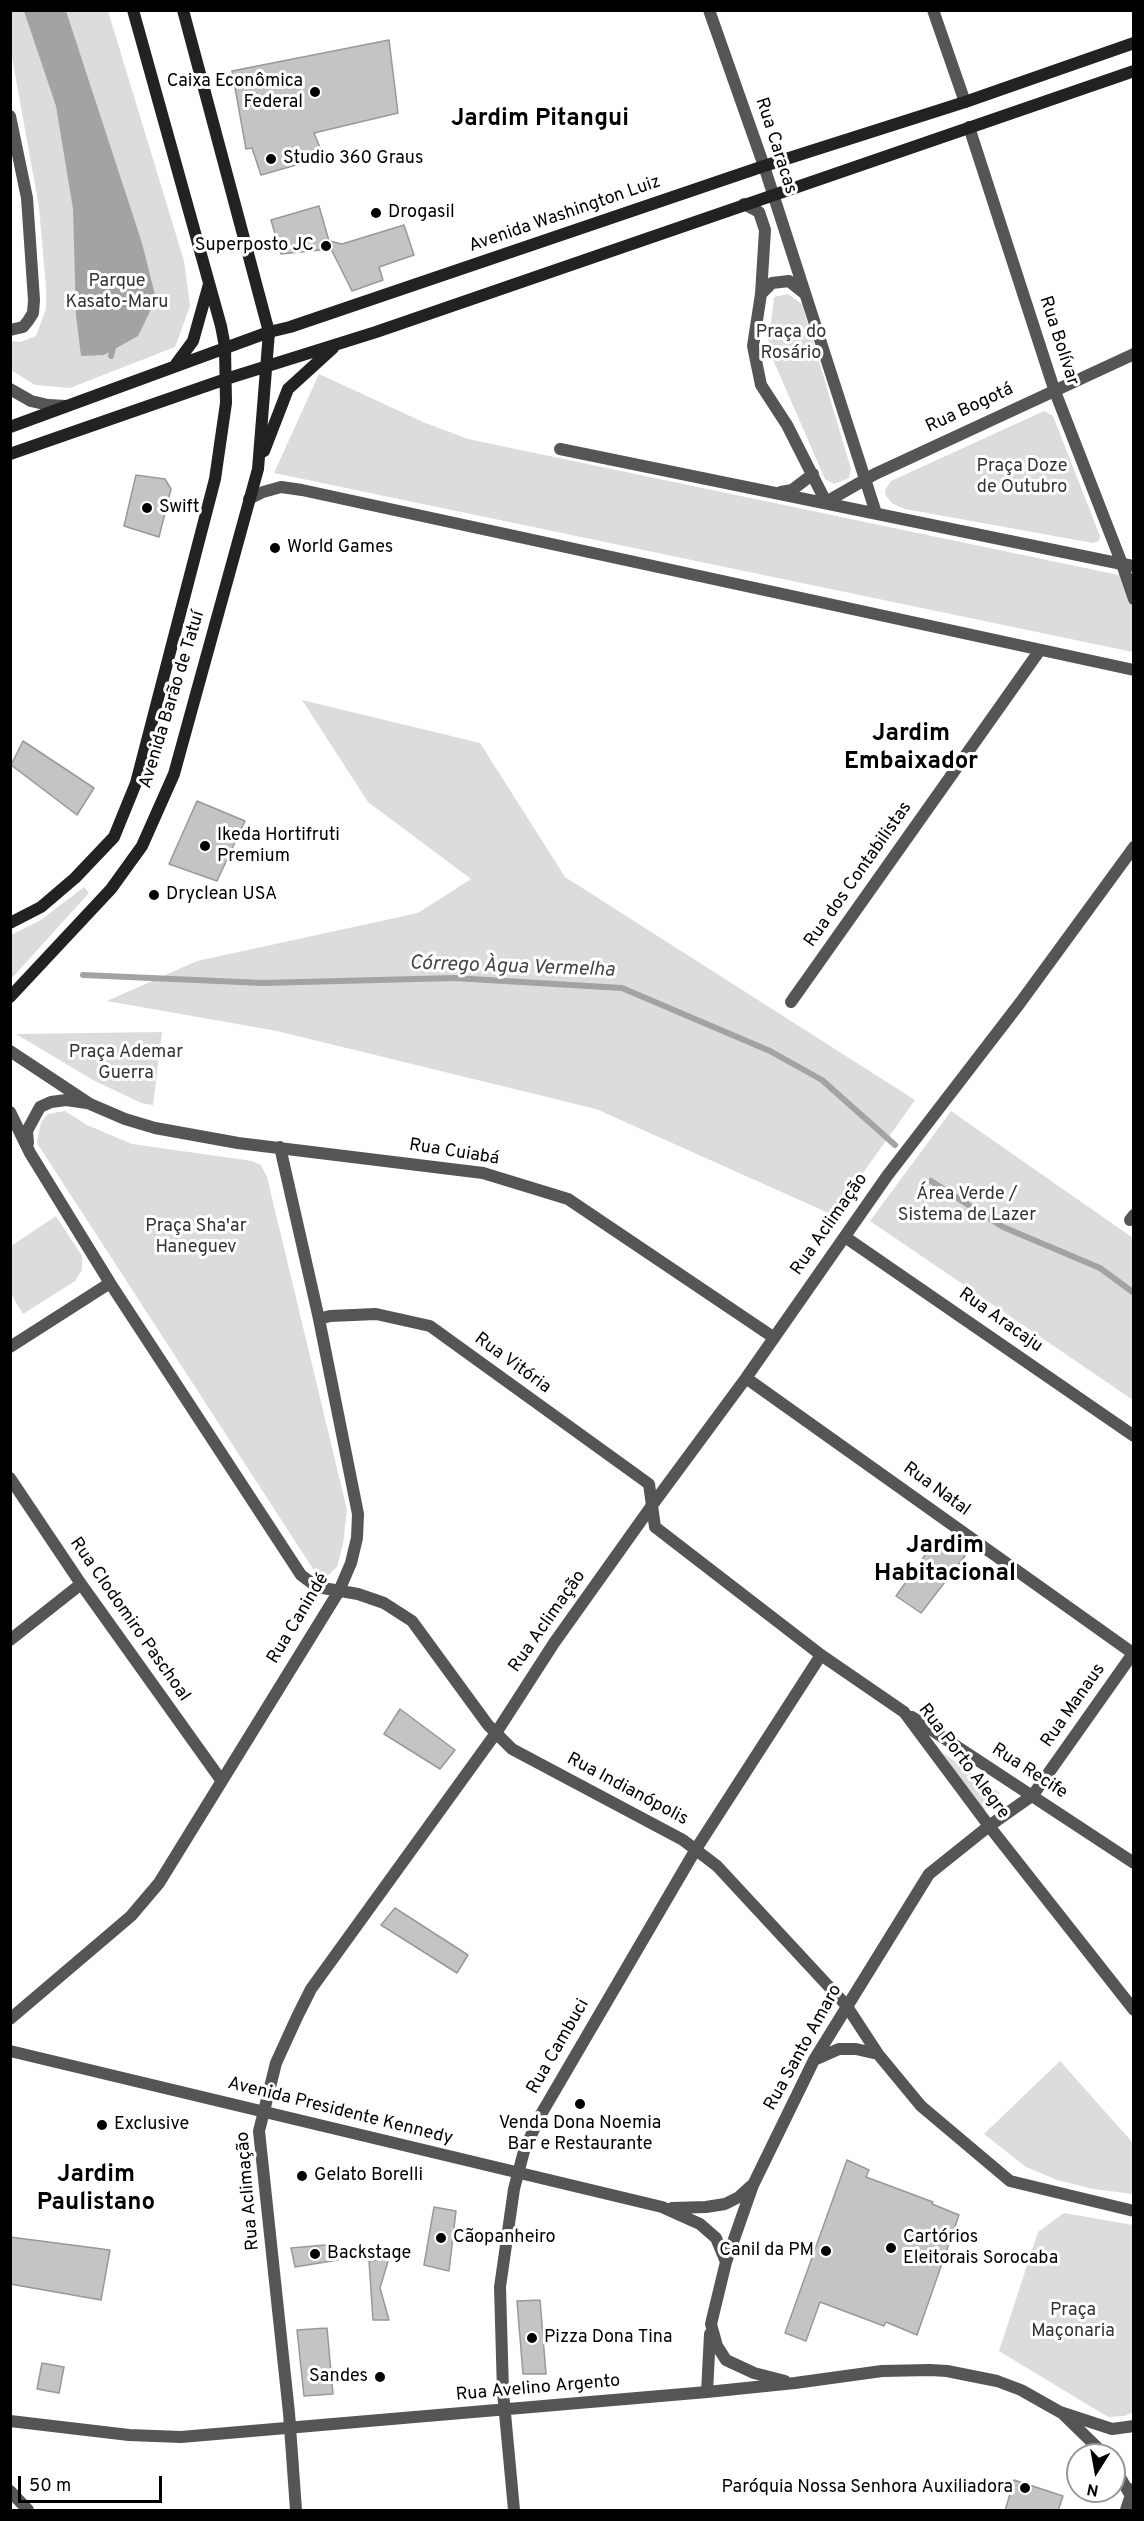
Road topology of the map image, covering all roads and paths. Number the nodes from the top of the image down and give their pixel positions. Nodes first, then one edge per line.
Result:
1 (133, 10) edge
2 (183, 10) edge
3 (709, 10) edge
4 (933, 10) edge
5 (1134, 43) edge
6 (1134, 71) edge
7 (965, 102) junction
8 (10, 116) edge
9 (969, 127) junction
10 (764, 166) junction
11 (772, 194) junction
12 (744, 204) junction
13 (209, 283) junction
14 (804, 293) junction
15 (761, 294) junction
16 (11, 331) edge
17 (269, 332) junction
18 (336, 345) junction
19 (225, 347) junction
20 (1134, 354) edge
21 (175, 366) junction
22 (267, 366) junction
23 (226, 379) junction
24 (10, 389) edge
25 (1054, 389) junction
26 (71, 406) junction
27 (10, 427) edge
28 (560, 449) dead end
29 (10, 454) edge
30 (258, 469) junction
31 (813, 474) junction
32 (864, 479) junction
33 (780, 493) junction
34 (249, 499) junction
35 (826, 502) junction
36 (876, 513) junction
37 (1128, 565) edge
38 (1134, 599) edge
39 (1040, 650) junction
40 (1134, 670) edge
41 (1134, 847) edge
42 (10, 923) edge
43 (10, 997) edge
44 (791, 1002) dead end
45 (10, 1051) edge
46 (90, 1104) junction
47 (10, 1112) edge
48 (280, 1147) junction
49 (30, 1153) junction
50 (845, 1237) junction
51 (110, 1283) junction
52 (319, 1318) junction
53 (773, 1337) junction
54 (10, 1347) edge
55 (746, 1378) junction
56 (1134, 1436) edge
57 (10, 1478) edge
58 (652, 1504) junction
59 (81, 1584) junction
60 (339, 1591) junction
61 (10, 1640) edge
62 (1133, 1653) edge
63 (821, 1655) junction
64 (904, 1712) junction
65 (496, 1733) junction
66 (221, 1780) junction
67 (1033, 1795) junction
68 (989, 1826) junction
69 (696, 1849) junction
70 (1134, 1863) edge
71 (846, 2005) junction
72 (1134, 2010) edge
73 (10, 2019) edge
74 (10, 2051) edge
75 (878, 2054) junction
76 (813, 2060) junction
77 (263, 2112) junction
78 (518, 2173) junction
79 (753, 2185) junction
80 (662, 2207) junction
81 (1130, 2209) edge
82 (726, 2262) junction
83 (711, 2324) junction
84 (795, 2383) junction
85 (707, 2392) junction
86 (505, 2410) junction
87 (1060, 2412) junction
88 (10, 2421) edge
89 (1134, 2426) edge
90 (291, 2428) junction
91 (1092, 2443) edge
92 (10, 2491) edge
93 (1132, 2492) edge
94 (28, 2511) edge
95 (296, 2511) edge
96 (514, 2511) edge
97 (1126, 2511) edge

1 - 13 main road, Avenida Barão de Tatuí
2 - 17 main road, Avenida Barão de Tatuí
3 - 10 street, Rua Caracas
4 - 7 street
5 - 7 main road, Avenida Washington Luiz
6 - 9 main road
7 - 10 main road, Avenida Washington Luiz
8 - 16 street
9 - 11 main road
9 - 25 street, Rua Bolívar
10 - 11 street, Rua Caracas
10 - 17 main road, Avenida Washington Luiz
11 - 12 main road
11 - 14 street, Rua Caracas
12 - 15 street
12 - 18 main road
13 - 19 main road, Avenida Barão de Tatuí
13 - 21 main road
14 - 15 street
14 - 32 street, Rua Caracas
15 - 31 street
17 - 19 main road, Avenida Washington Luiz
17 - 22 main road, Avenida Barão de Tatuí
18 - 22 main road
18 - 30 main road
19 - 21 main road, Avenida Washington Luiz
19 - 23 main road, Avenida Barão de Tatuí
20 - 25 street, Rua Bogotá
21 - 26 main road, Avenida Washington Luiz
22 - 23 main road
22 - 30 main road, Avenida Barão de Tatuí
23 - 29 main road
23 - 42 main road, Avenida Barão de Tatuí
24 - 26 street
25 - 32 street, Rua Bogotá
25 - 37 street, Rua Bolívar
26 - 27 main road, Avenida Washington Luiz
28 - 33 street
30 - 34 main road, Avenida Barão de Tatuí
31 - 33 street
31 - 35 street
32 - 35 street, Rua Bogotá
32 - 36 street, Rua Caracas
33 - 35 street
34 - 39 street
34 - 43 main road, Avenida Barão de Tatuí
35 - 36 street
36 - 37 street
37 - 38 street, Rua Bolívar
39 - 40 street
39 - 44 street, Rua dos Contabilistas
41 - 50 street, Rua Aclimação
45 - 46 street, Rua Cuiabá
46 - 48 street, Rua Cuiabá
46 - 49 street, Rua Cuiabá
47 - 49 street, Rua Indianópolis
48 - 52 street, Rua Canindé
48 - 53 street, Rua Cuiabá
49 - 51 street, Rua Indianópolis
50 - 53 street, Rua Aclimação
50 - 56 street, Rua Aracaju
51 - 54 street
51 - 60 street, Rua Indianópolis
52 - 58 street, Rua Vitória
52 - 60 street, Rua Canindé
53 - 55 street, Rua Aclimação
55 - 58 street, Rua Aclimação
55 - 62 street, Rua Natal
57 - 59 street, Rua Clodomiro Paschoal
58 - 63 street, Rua Porto Alegre
58 - 65 street, Rua Aclimação
59 - 61 street
59 - 66 street, Rua Clodomiro Paschoal
60 - 65 street, Rua Indianópolis
60 - 66 street, Rua Canindé
62 - 67 street, Rua Manaus
63 - 64 street, Rua Porto Alegre
63 - 69 street, Rua Cambuci
64 - 67 street, Rua Recife
64 - 68 street, Rua Porto Alegre
65 - 69 street, Rua Indianópolis
65 - 77 street, Rua Aclimação
66 - 73 street, Rua Canindé
67 - 68 street, Rua Manaus
67 - 70 street, Rua Recife
68 - 71 street, Rua Santo Amaro
68 - 72 street, Rua Porto Alegre
69 - 71 street, Rua Indianópolis
69 - 78 street, Rua Cambuci
71 - 75 street, Rua Indianópolis
71 - 76 street, Rua Santo Amaro
74 - 77 street, Avenida Presidente Kennedy
75 - 76 street
75 - 81 street, Rua Indianópolis
76 - 79 street, Rua Santo Amaro
77 - 78 street, Avenida Presidente Kennedy
77 - 90 street, Rua Aclimação
78 - 80 street, Avenida Presidente Kennedy
78 - 86 street, Rua Cambuci
79 - 80 street, Avenida Presidente Kennedy
79 - 82 street, Rua Santo Amaro
80 - 82 street, Avenida Presidente Kennedy
82 - 83 street, Rua Santo Amaro
83 - 84 street
83 - 85 street, Rua Santo Amaro
84 - 85 street, Rua Avelino Argento
84 - 87 street, Rua Avelino Argento
85 - 86 street, Rua Avelino Argento
86 - 90 street, Rua Avelino Argento
86 - 96 street, Rua Cambuci
87 - 89 street, Rua Avelino Argento
87 - 91 street, Rua Avelino Argento
88 - 90 street, Rua Avelino Argento
90 - 95 street, Rua Aclimação
92 - 94 street
93 - 97 street

